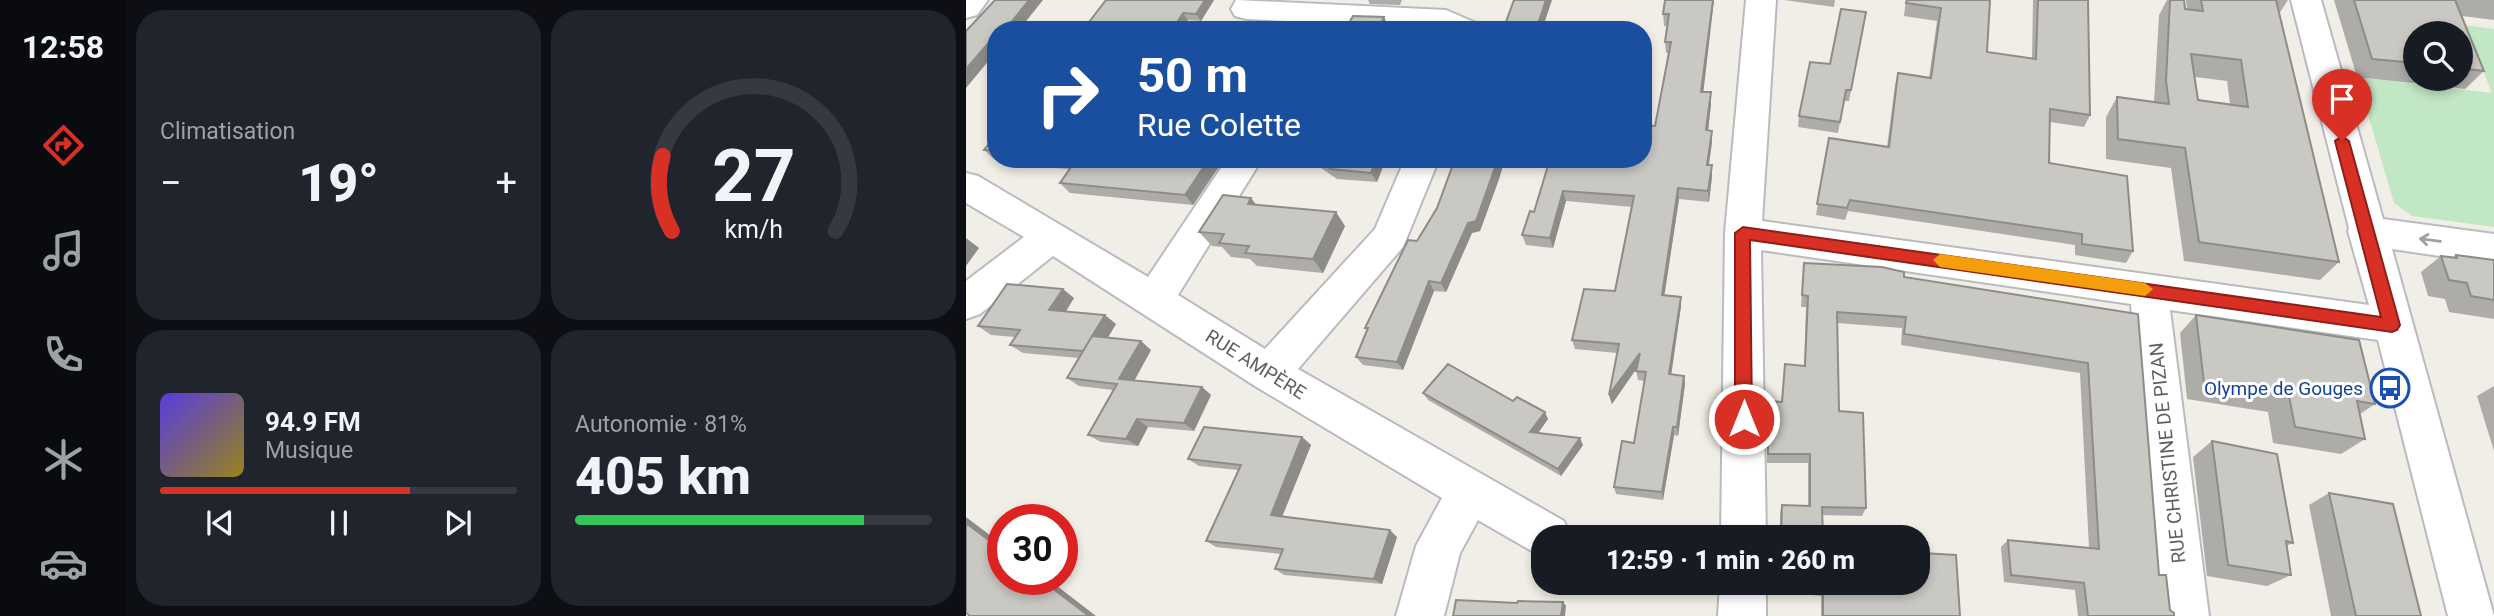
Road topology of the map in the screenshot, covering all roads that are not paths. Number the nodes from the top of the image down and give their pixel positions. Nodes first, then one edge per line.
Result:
1 (973, 0) edge
2 (1761, 0) edge
3 (2306, 0) edge
4 (966, 8) edge
5 (1243, 13) edge
6 (1318, 21) edge
7 (1386, 21) edge
8 (1448, 21) edge
9 (1239, 168) edge
10 (1419, 168) edge
11 (966, 186) edge
12 (2366, 231) junction
13 (1743, 233) junction
14 (1052, 236) junction
15 (2494, 249) edge
16 (2149, 290) junction
17 (1154, 300) junction
18 (966, 303) edge
19 (2392, 325) junction
20 (1269, 373) junction
21 (1470, 491) junction
22 (1744, 525) edge
23 (1531, 527) edge
24 (1743, 595) edge
25 (1420, 616) edge
26 (1742, 616) edge
27 (2185, 616) edge
28 (2472, 616) edge

1 - 4 street
2 - 13 street
3 - 12 street
5 - 6 street
7 - 8 street
9 - 17 street
10 - 20 street
11 - 14 street, RUE AMPÈRE
15 -> 12 street
12 - 19 street
13 - 16 street
13 - 22 street
14 - 17 street, RUE AMPÈRE
14 - 18 street
16 - 19 street
16 - 27 street, RUE CHRISTINE DE PIZAN
17 - 20 street, RUE AMPÈRE
19 - 28 street
20 - 21 street, RUE AMPÈRE
21 - 23 street, RUE AMPÈRE
21 - 25 street
24 - 26 street

